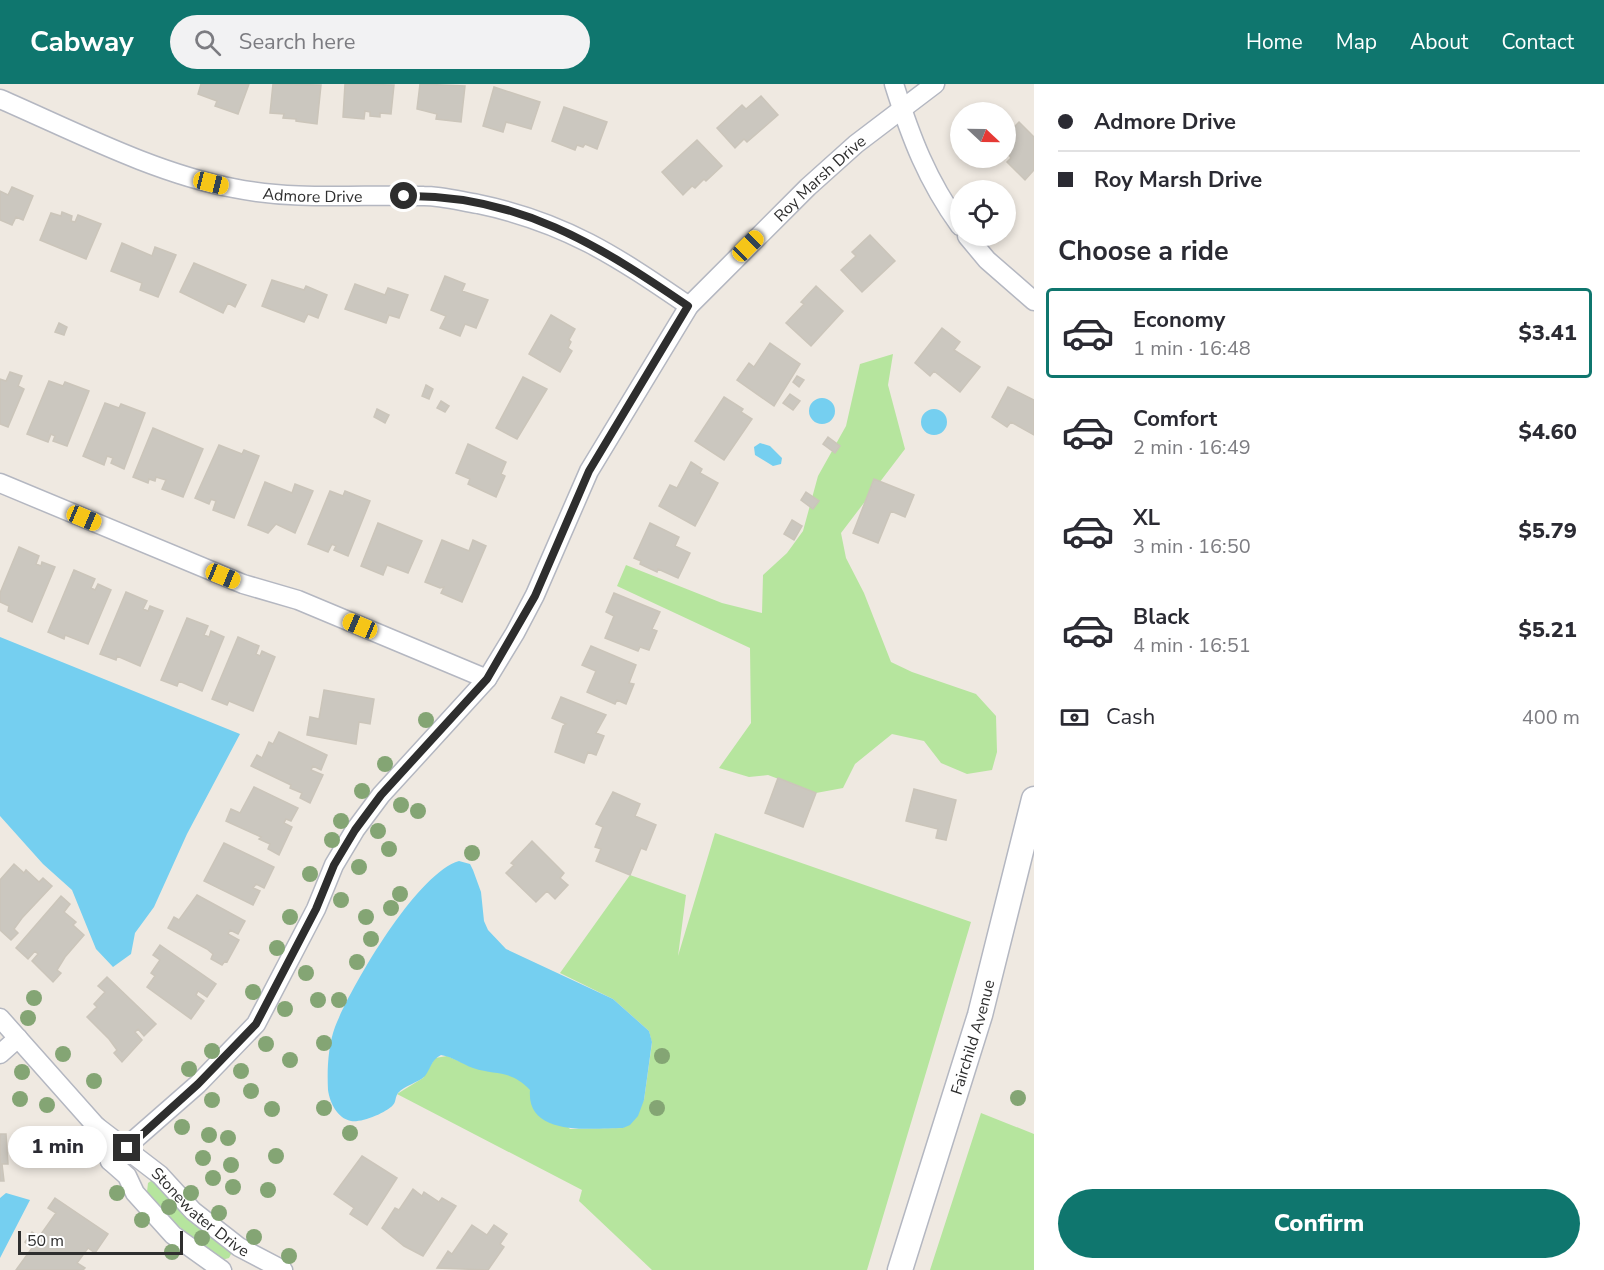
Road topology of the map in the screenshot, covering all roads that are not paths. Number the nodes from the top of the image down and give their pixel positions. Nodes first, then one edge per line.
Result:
1 (894, 84) edge
2 (934, 84) edge
3 (0, 99) edge
4 (902, 109) junction
5 (950, 212) edge
6 (975, 246) edge
7 (1034, 301) edge
8 (688, 306) junction
9 (0, 483) edge
10 (487, 679) junction
11 (1034, 799) edge
12 (0, 1018) edge
13 (18, 1038) junction
14 (0, 1054) edge
15 (96, 1125) junction
16 (127, 1148) junction
17 (110, 1161) junction
18 (222, 1270) edge
19 (283, 1270) edge
20 (900, 1270) edge

1 - 4 street
2 - 4 street, Roy Marsh Drive
3 - 8 street, Admore Drive
4 - 5 street
4 - 8 street, Roy Marsh Drive
6 - 7 street
8 - 10 street, Roy Marsh Drive
9 - 10 street
10 - 16 street, Roy Marsh Drive
11 - 20 main road, Fairchild Avenue
12 - 13 street, Stonewater Drive
13 - 14 street
13 - 15 street, Stonewater Drive
15 - 16 street, Stonewater Drive
15 - 17 street, Stonewater Drive
16 - 17 street, Roy Marsh Drive
16 - 19 street, Stonewater Drive
17 - 18 street, Stonewater Drive

